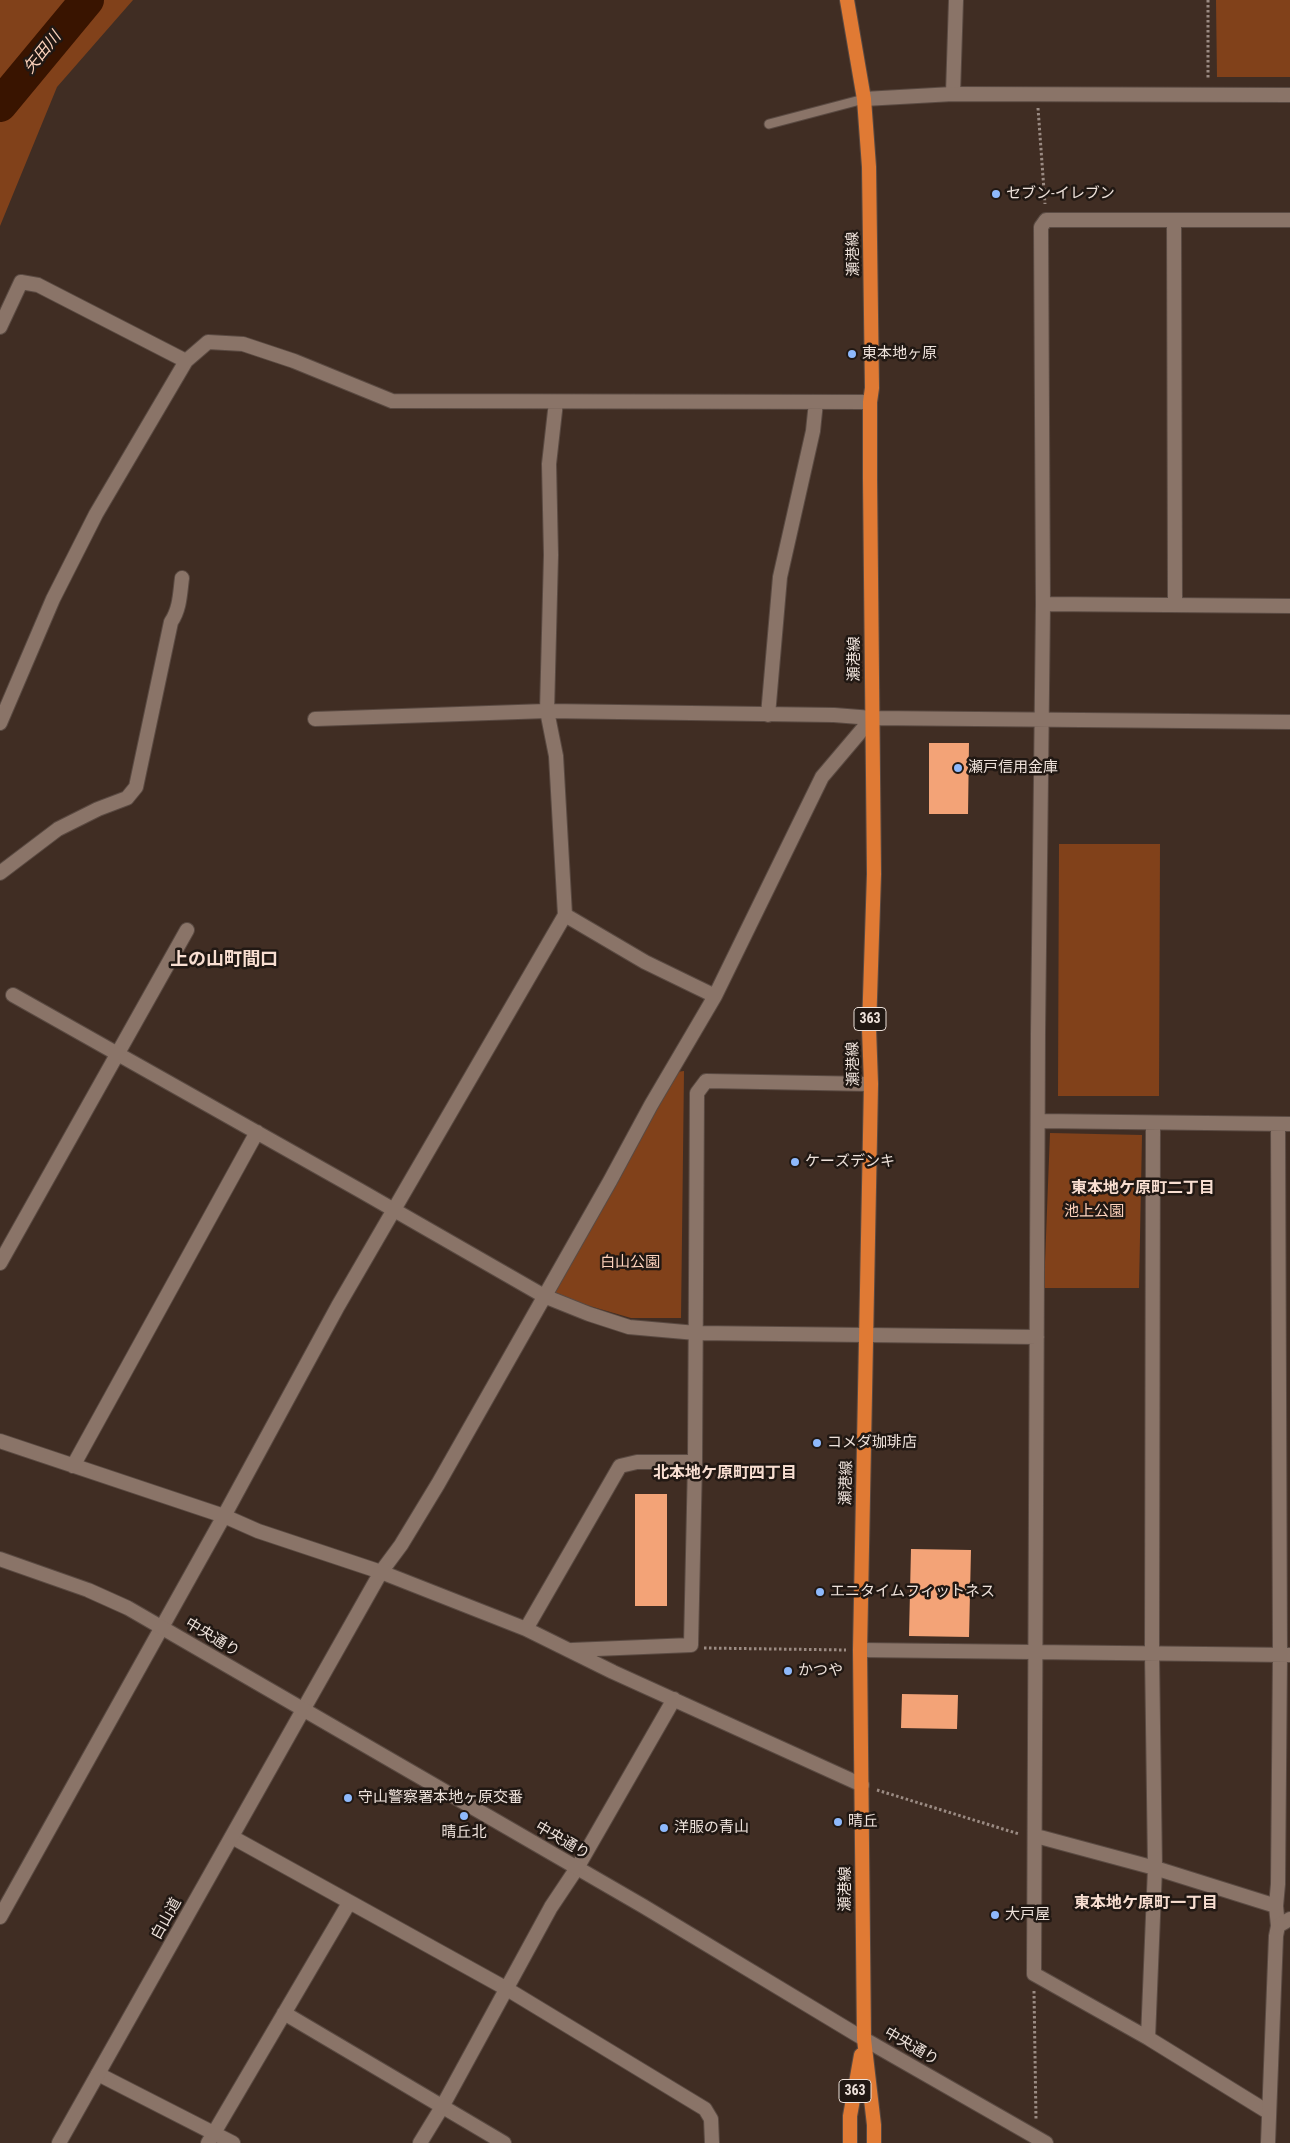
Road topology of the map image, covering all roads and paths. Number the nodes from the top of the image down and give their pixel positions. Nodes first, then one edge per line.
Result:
1 (847, 0) edge
2 (956, 0) edge
3 (1208, 0) edge
4 (953, 94) junction
5 (1038, 95) junction
6 (1290, 95) edge
7 (1208, 96) junction
8 (864, 99) junction
9 (769, 124) dead end
10 (1046, 220) junction
11 (1290, 220) edge
12 (1174, 221) junction
13 (0, 327) edge
14 (186, 361) junction
15 (556, 402) junction
16 (816, 402) junction
17 (870, 402) junction
18 (182, 578) dead end
19 (1043, 604) junction
20 (1174, 605) junction
21 (1290, 606) edge
22 (547, 711) junction
23 (768, 715) junction
24 (872, 718) junction
25 (315, 719) dead end
26 (1042, 719) junction
27 (1290, 722) edge
28 (0, 723) edge
29 (0, 873) edge
30 (565, 915) junction
31 (187, 930) dead end
32 (13, 995) dead end
33 (714, 996) junction
34 (117, 1055) junction
35 (871, 1084) junction
36 (1038, 1121) junction
37 (1153, 1123) junction
38 (1284, 1124) edge
39 (257, 1132) junction
40 (393, 1210) junction
41 (0, 1263) edge
42 (544, 1296) junction
43 (696, 1333) junction
44 (866, 1336) junction
45 (1037, 1337) junction
46 (0, 1441) edge
47 (695, 1462) junction
48 (73, 1466) junction
49 (224, 1516) junction
50 (0, 1559) edge
51 (381, 1572) junction
52 (163, 1628) junction
53 (526, 1629) junction
54 (691, 1640) junction
55 (860, 1650) junction
56 (568, 1651) junction
57 (1036, 1652) junction
58 (1152, 1653) junction
59 (1285, 1655) edge
60 (674, 1699) junction
61 (303, 1710) junction
62 (862, 1785) junction
63 (232, 1837) junction
64 (1036, 1838) junction
65 (577, 1868) junction
66 (1155, 1868) junction
67 (349, 1903) junction
68 (1276, 1906) junction
69 (0, 1917) edge
70 (1284, 1922) edge
71 (1034, 1974) junction
72 (507, 1989) junction
73 (284, 2013) junction
74 (1148, 2038) junction
75 (864, 2039) junction
76 (98, 2074) junction
77 (442, 2107) junction
78 (1268, 2112) junction
79 (211, 2138) edge
80 (1041, 2140) edge
81 (59, 2143) edge
82 (233, 2143) edge
83 (420, 2143) edge
84 (504, 2143) edge
85 (712, 2143) edge
86 (850, 2143) edge
87 (874, 2143) edge
88 (1268, 2143) edge

1 - 8 highway, 瀬港線 / 363
2 - 4 street
3 - 7 path
4 - 5 street
4 - 8 street
5 - 7 street
5 - 10 path
6 - 7 street
8 - 9 lane
8 - 17 highway, 瀬港線 / 363
10 - 12 street
10 - 19 street
11 - 12 street
12 - 20 street
13 - 14 street
14 - 15 street
14 - 28 street
15 - 16 street
15 - 22 street
16 - 17 street
16 - 23 street
17 - 24 highway, 瀬港線 / 363
18 - 29 street
19 - 20 street
19 - 26 street
20 - 21 street
22 - 23 street
22 - 25 street
22 - 30 street
23 - 24 street
24 - 26 street
24 - 33 street, 白山道
24 - 35 highway, 瀬港線 / 363
26 - 27 street
26 - 36 street
30 - 33 street
30 - 40 street
31 - 34 street
32 - 34 street
33 - 42 street, 白山道
34 - 39 street
34 - 41 street
35 - 43 street
35 - 44 highway, 瀬港線 / 363
36 - 37 street
36 - 45 street
37 - 38 street
37 - 58 street
38 - 59 street
39 - 40 street
39 - 48 street
40 - 42 street
40 - 49 street
42 - 43 street
42 - 51 street, 白山道
43 - 44 street
43 - 47 street
44 - 45 street
44 - 55 highway, 瀬港線 / 363
45 - 57 street
46 - 48 street
47 - 53 street
47 - 54 street
48 - 49 street
49 - 51 street
49 - 52 street
50 - 52 street, 中央通り
51 - 53 street
51 - 61 street, 白山道
52 - 61 street, 中央通り
52 - 69 street
53 - 56 street
54 - 55 path
54 - 56 street
55 - 57 street
55 - 62 highway, 瀬港線 / 363
56 - 60 street
57 - 58 street
57 - 64 street
58 - 59 street
58 - 66 street
59 - 68 street
60 - 62 street
60 - 65 street
61 - 63 street, 白山道
61 - 65 street, 中央通り
62 - 64 path
62 - 75 highway, 瀬港線 / 363
63 - 67 street
63 - 76 street, 白山道
64 - 66 street
64 - 71 street
65 - 72 street
65 - 75 street, 中央通り
66 - 68 street
66 - 74 street
67 - 72 street
67 - 73 street
68 - 70 street
70 - 78 street
71 - 74 street
71 - 80 path
72 - 77 street
72 - 85 street
73 - 77 street
73 - 79 street
74 - 78 street
75 - 80 street, 中央通り
75 - 86 highway, 瀬港線 / 363
75 - 87 highway, 瀬港線 / 363
76 - 79 street
76 - 81 street, 白山道
77 - 83 street
77 - 84 street
78 - 88 street
79 - 82 street

